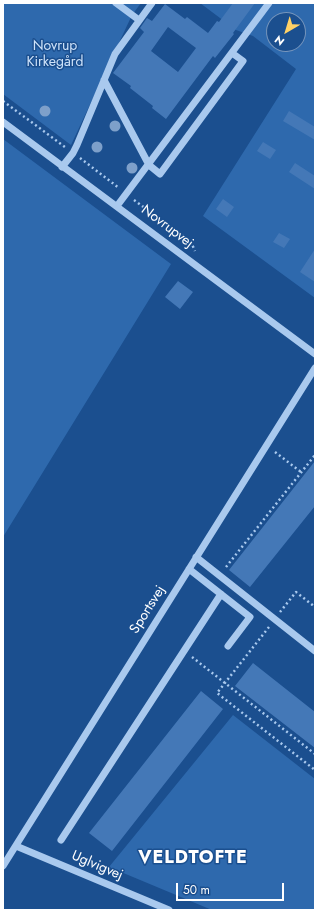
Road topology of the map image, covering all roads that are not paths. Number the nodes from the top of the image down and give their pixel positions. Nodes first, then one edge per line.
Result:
1 (116, 3) edge
2 (152, 3) edge
3 (269, 3) edge
4 (139, 20) junction
5 (232, 53) junction
6 (104, 80) junction
7 (3, 122) edge
8 (148, 165) junction
9 (62, 167) junction
10 (118, 206) junction
11 (315, 354) edge
12 (315, 368) edge
13 (196, 558) junction
14 (189, 569) junction
15 (221, 594) junction
16 (228, 646) dead end
17 (315, 651) edge
18 (61, 840) dead end
19 (16, 846) junction
20 (3, 866) edge
21 (169, 910) edge

1 - 4 street
2 - 4 street
3 - 5 street
4 - 6 street
5 - 8 street
5 - 8 street
6 - 8 street
6 - 9 street
7 - 9 street, Novrupvej
8 - 10 street
9 - 10 street, Novrupvej
10 - 11 street, Novrupvej
12 - 13 street, Sportsvej
13 - 14 street, Sportsvej
13 - 17 street
14 - 15 street
14 - 19 street, Sportsvej
15 - 16 street
15 - 18 street
19 - 20 street, Sportsvej
19 - 21 street, Uglvigvej

